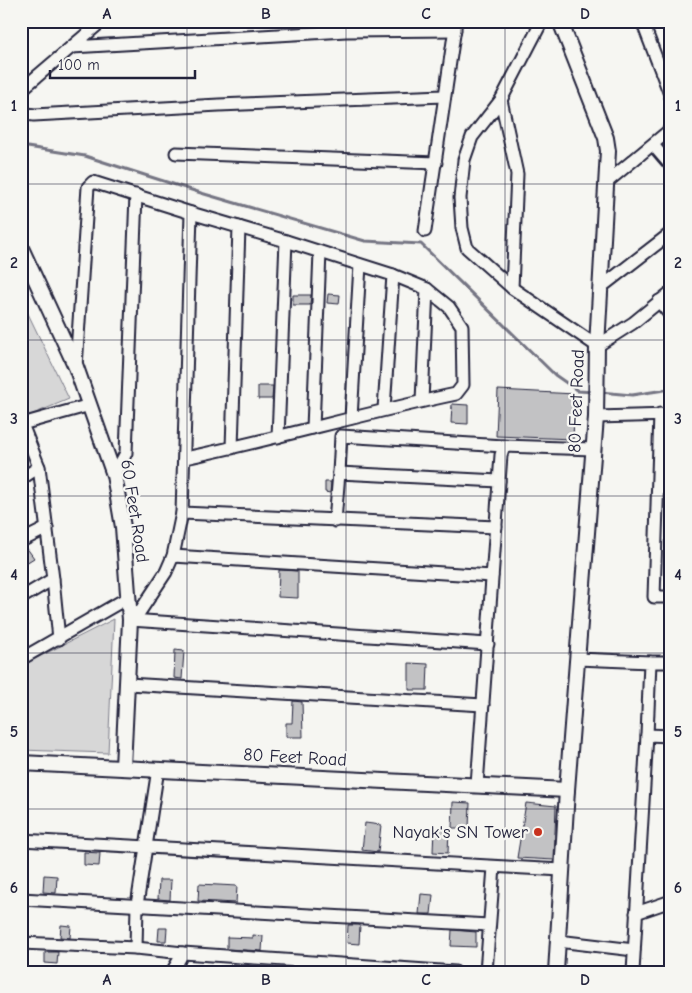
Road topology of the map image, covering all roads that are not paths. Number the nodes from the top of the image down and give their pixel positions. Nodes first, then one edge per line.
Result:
1 (102, 21) edge
2 (542, 21) edge
3 (560, 21) edge
4 (642, 21) edge
5 (455, 26) edge
6 (72, 47) junction
7 (21, 90) edge
8 (444, 96) junction
9 (671, 97) edge
10 (501, 100) junction
11 (21, 114) edge
12 (671, 129) edge
13 (653, 145) junction
14 (176, 153) dead end
15 (436, 163) junction
16 (671, 166) edge
17 (607, 182) junction
18 (136, 195) junction
19 (191, 213) junction
20 (239, 227) junction
21 (426, 231) dead end
22 (671, 233) edge
23 (286, 241) junction
24 (21, 248) edge
25 (320, 252) junction
26 (360, 265) junction
27 (393, 275) junction
28 (427, 288) junction
29 (512, 288) junction
30 (600, 288) junction
31 (671, 292) edge
32 (659, 301) junction
33 (671, 316) edge
34 (597, 346) junction
35 (76, 367) junction
36 (422, 401) junction
37 (90, 405) junction
38 (384, 409) junction
39 (666, 414) edge
40 (351, 418) junction
41 (596, 418) junction
42 (313, 428) junction
43 (278, 437) junction
44 (504, 446) junction
45 (232, 448) junction
46 (593, 449) junction
47 (185, 458) junction
48 (39, 467) junction
49 (340, 473) junction
50 (114, 476) junction
51 (21, 479) edge
52 (499, 481) junction
53 (182, 513) junction
54 (335, 521) junction
55 (496, 527) junction
56 (47, 528) junction
57 (21, 541) edge
58 (173, 556) junction
59 (492, 576) junction
60 (53, 579) junction
61 (129, 597) junction
62 (671, 597) edge
63 (21, 598) edge
64 (133, 620) junction
65 (59, 639) junction
66 (488, 644) junction
67 (21, 659) edge
68 (577, 659) junction
69 (650, 662) junction
70 (671, 662) edge
71 (128, 684) junction
72 (483, 705) junction
73 (647, 735) junction
74 (671, 736) edge
75 (21, 762) edge
76 (124, 767) junction
77 (158, 769) junction
78 (477, 785) junction
79 (567, 790) junction
80 (21, 840) edge
81 (146, 847) junction
82 (494, 867) junction
83 (562, 870) junction
84 (21, 899) edge
85 (671, 901) edge
86 (137, 905) junction
87 (636, 913) junction
88 (489, 925) junction
89 (558, 942) junction
90 (21, 943) edge
91 (136, 948) junction
92 (634, 950) junction
93 (183, 953) junction
94 (172, 972) edge
95 (455, 972) edge
96 (486, 972) edge
97 (556, 972) edge
98 (633, 972) edge

1 - 6 street
2 - 10 street
3 - 17 street, 80 Feet Road
4 - 9 street
5 - 6 street
5 - 8 street
6 - 7 street
8 - 11 street
8 - 15 street
10 - 29 street
10 - 29 street
12 - 13 street
13 - 16 street
13 - 17 street
14 - 15 street
15 - 21 street
17 - 30 street, 80 Feet Road
18 - 19 street
18 - 35 street
18 - 50 street
19 - 20 street
19 - 47 street
20 - 23 street
20 - 45 street
22 - 30 street
23 - 25 street
23 - 43 street
24 - 35 street, 60 Feet Road
25 - 26 street
25 - 42 street
26 - 27 street
26 - 40 street
27 - 28 street
27 - 38 street
28 - 36 street
28 - 36 street
29 - 34 street
30 - 34 street, 80 Feet Road
31 - 32 street
32 - 33 street
32 - 34 street
34 - 41 street, 80 Feet Road
35 - 37 street, 60 Feet Road
36 - 38 street
37 - 48 street
37 - 50 street, 60 Feet Road
38 - 40 street
39 - 41 street
39 - 62 street
40 - 42 street
41 - 46 street, 80 Feet Road
42 - 43 street
43 - 45 street
44 - 46 street
44 - 49 street
44 - 52 street
45 - 47 street
46 - 68 street, 80 Feet Road
47 - 53 street
48 - 51 street
48 - 56 street
49 - 52 street
49 - 54 street
50 - 61 street, 60 Feet Road
52 - 55 street
53 - 54 street
53 - 58 street
54 - 55 street
55 - 59 street
56 - 57 street
56 - 60 street
58 - 59 street
58 - 64 street
59 - 66 street
60 - 63 street
60 - 65 street
61 - 64 street, 60 Feet Road
61 - 65 street
64 - 66 street
64 - 71 street, 60 Feet Road
65 - 67 street
66 - 72 street
68 - 69 street
68 - 79 street, 80 Feet Road
69 - 70 street
69 - 73 street
71 - 72 street
71 - 76 street, 60 Feet Road
72 - 78 street
73 - 74 street
73 - 87 street
75 - 76 street, 80 Feet Road
76 - 77 street, 80 Feet Road
77 - 78 street, 80 Feet Road
77 - 81 street
78 - 79 street, 80 Feet Road
79 - 83 street, 80 Feet Road
80 - 81 street
81 - 82 street
81 - 86 street
82 - 83 street
82 - 88 street
83 - 89 street, 80 Feet Road
84 - 86 street
85 - 87 street
86 - 88 street
86 - 91 street
87 - 92 street
88 - 96 street
89 - 92 street
89 - 97 street, 80 Feet Road
90 - 91 street
91 - 93 street
92 - 98 street
93 - 94 street
93 - 95 street

